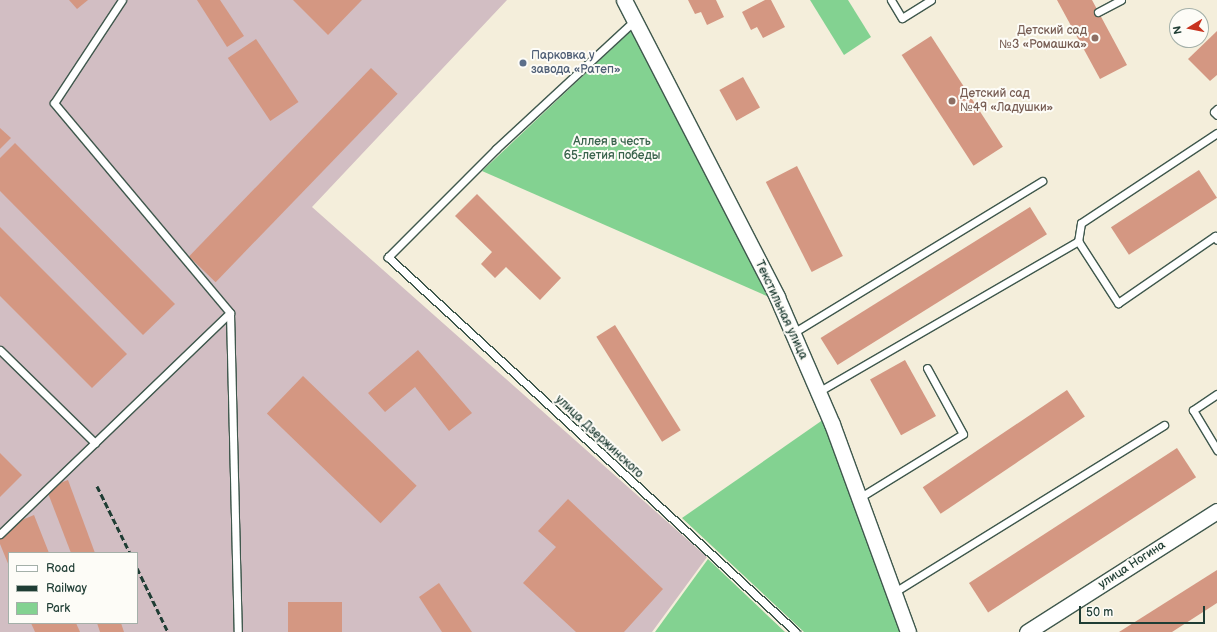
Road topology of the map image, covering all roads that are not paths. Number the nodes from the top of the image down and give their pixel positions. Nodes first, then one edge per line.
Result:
1 (122, 0) edge
2 (624, 0) edge
3 (891, 0) edge
4 (931, 0) edge
5 (1121, 0) edge
6 (1098, 12) dead end
7 (634, 21) junction
8 (1217, 109) edge
9 (1217, 115) edge
10 (1217, 133) edge
11 (1042, 181) dead end
12 (1217, 240) edge
13 (1078, 241) junction
14 (230, 313) junction
15 (793, 333) junction
16 (0, 350) edge
17 (927, 368) dead end
18 (818, 392) junction
19 (1217, 394) edge
20 (1164, 425) dead end
21 (95, 443) junction
22 (1217, 450) edge
23 (859, 498) junction
24 (1217, 511) edge
25 (0, 534) edge
26 (894, 593) junction
27 (238, 632) edge
28 (796, 632) edge
29 (908, 632) edge
30 (1027, 632) edge

1 - 14 lane
2 - 7 street, Текстильная улица
3 - 4 lane
5 - 6 lane
7 - 15 street, Текстильная улица
7 - 28 lane, улица Дзержинского
8 - 9 lane
10 - 13 lane
11 - 15 lane
12 - 13 lane
13 - 18 lane
14 - 21 lane
14 - 27 lane
15 - 18 street, Текстильная улица
16 - 21 lane
17 - 23 lane
18 - 23 street, Текстильная улица
19 - 22 lane
20 - 26 lane
21 - 25 lane
23 - 26 street, Текстильная улица
24 - 30 street, улица Ногина
26 - 29 street, Текстильная улица

